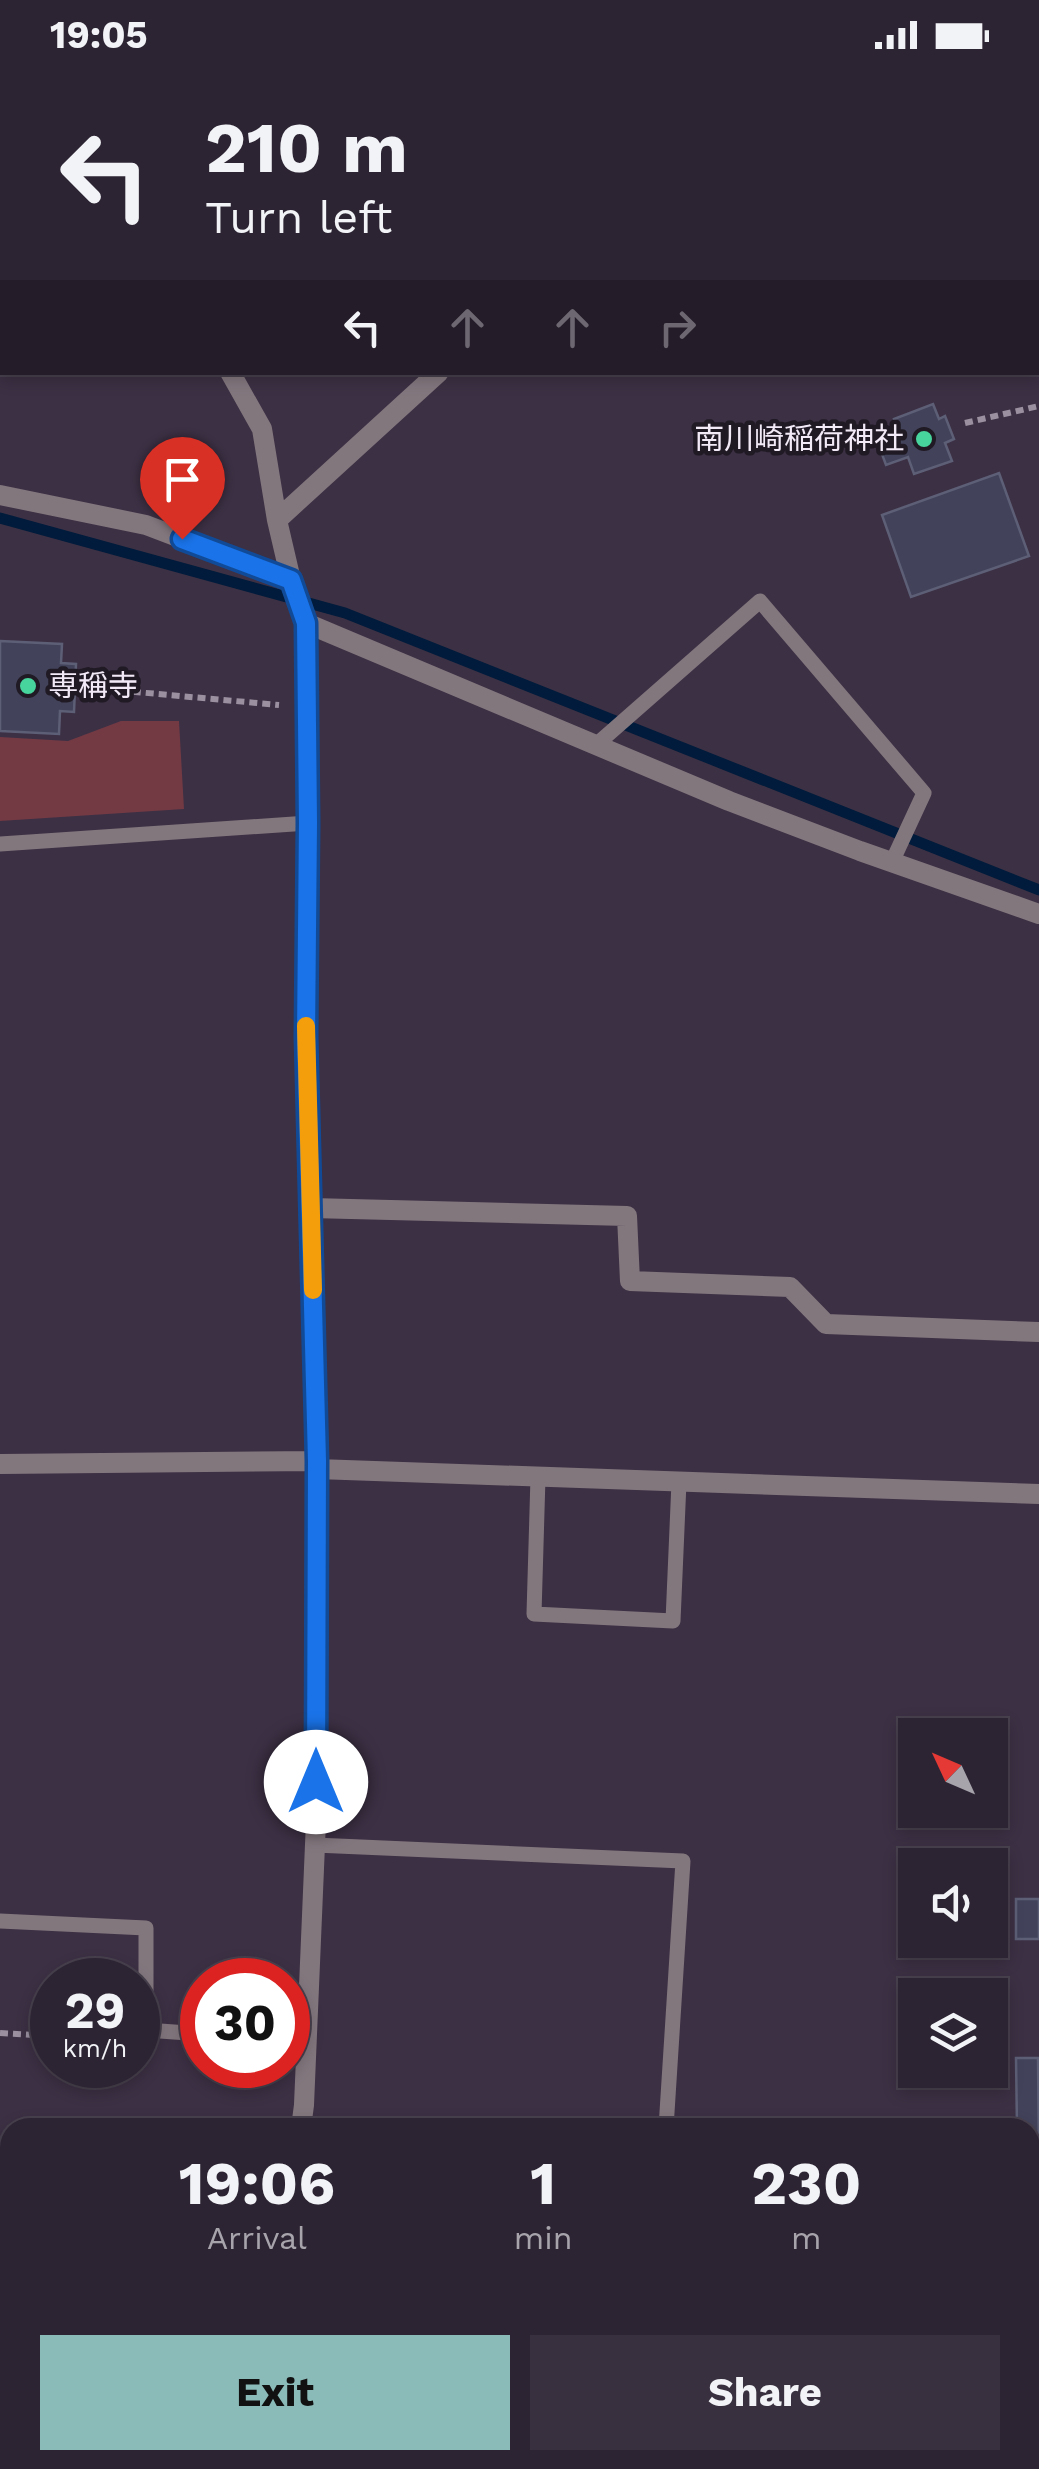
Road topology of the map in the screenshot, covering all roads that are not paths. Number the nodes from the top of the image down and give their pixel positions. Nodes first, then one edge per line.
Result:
1 (232, 375) edge
2 (435, 375) edge
3 (0, 494) edge
4 (277, 520) junction
5 (291, 580) junction
6 (306, 623) junction
7 (596, 745) junction
8 (308, 823) junction
9 (0, 844) edge
10 (892, 862) junction
11 (1039, 914) edge
12 (311, 1208) junction
13 (1039, 1332) edge
14 (0, 1464) edge
15 (317, 1465) junction
16 (538, 1477) junction
17 (679, 1482) junction
18 (1039, 1494) edge
19 (315, 1845) junction
20 (0, 1921) edge
21 (305, 1958) edge
22 (180, 2032) edge
23 (302, 2088) edge
24 (302, 2118) edge
25 (667, 2118) edge

1 - 4 street
2 - 4 street
3 - 5 street
4 - 5 street
5 - 6 street
6 - 7 street
6 - 8 street
7 - 10 street
7 - 10 lane
8 - 9 lane
8 - 12 street
10 - 11 street
12 - 13 street
12 - 15 street
14 - 15 street
15 - 16 street
15 - 19 street
16 - 17 street
16 - 17 lane
17 - 18 street
19 - 21 street
19 - 25 lane
20 - 22 lane
23 - 24 street

